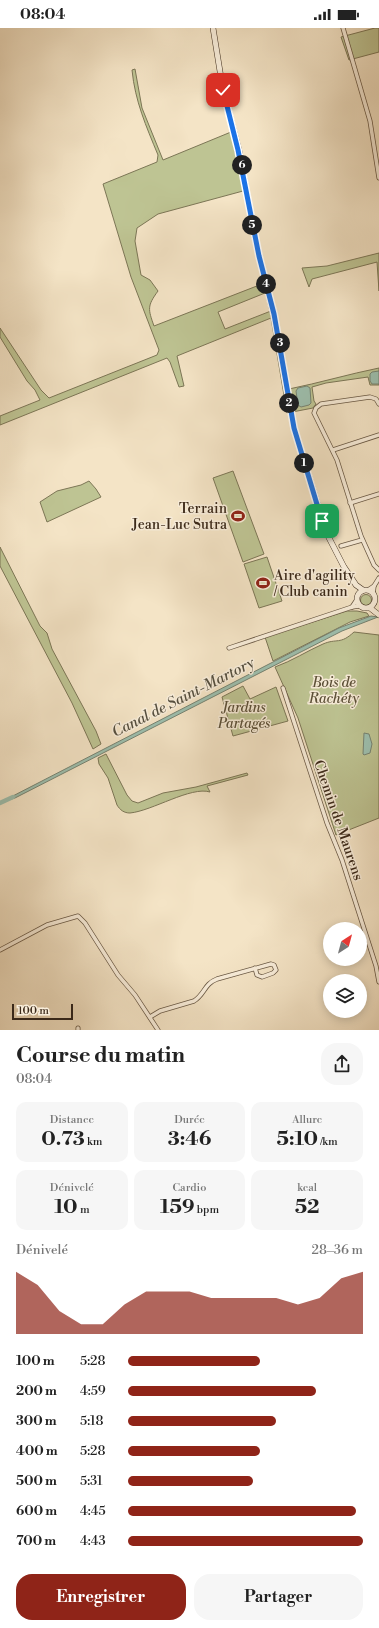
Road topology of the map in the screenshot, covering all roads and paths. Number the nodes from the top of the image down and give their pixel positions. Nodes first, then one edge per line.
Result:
1 (213, 28) edge
2 (342, 28) edge
3 (379, 178) edge
4 (379, 404) edge
5 (379, 435) edge
6 (333, 450) junction
7 (379, 494) edge
8 (350, 503) junction
9 (362, 540) junction
10 (341, 546) dead end
11 (379, 570) edge
12 (379, 578) edge
13 (365, 592) junction
14 (358, 604) junction
15 (371, 606) junction
16 (378, 614) edge
17 (229, 648) dead end
18 (282, 688) dead end
19 (0, 950) edge
20 (255, 968) junction
21 (379, 982) edge
22 (150, 1017) junction
23 (158, 1030) edge

1 - 13 main road
2 - 3 street
4 - 6 street
5 - 6 street
6 - 8 street
7 - 8 street
8 - 9 street
9 - 10 street
9 - 11 street
12 - 13 street
13 - 14 main road
13 - 15 main road
14 - 15 main road
14 - 17 street
15 - 16 main road
18 - 21 street, Chemin de Maurens
19 - 22 street
20 - 20 street
20 - 22 street
22 - 23 street

